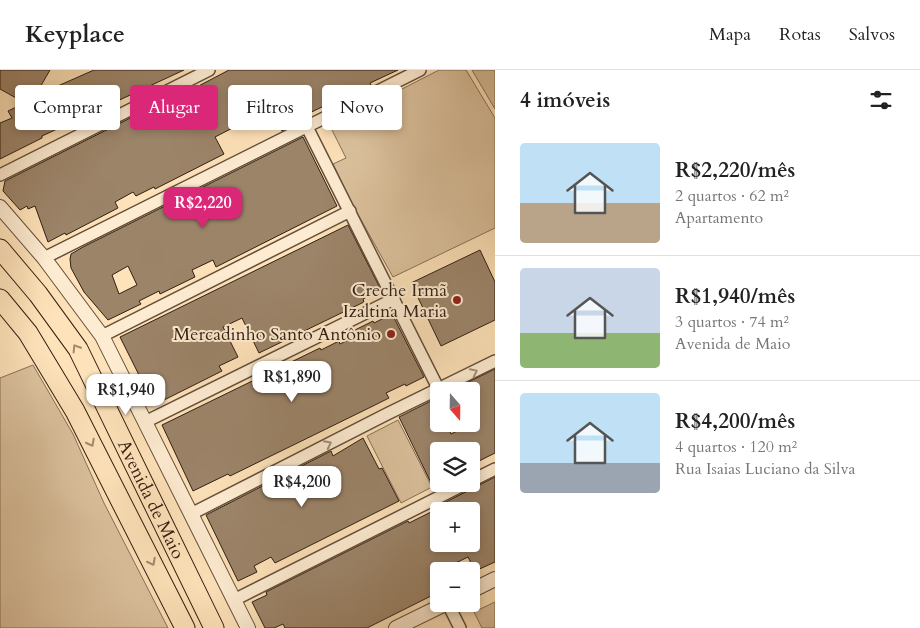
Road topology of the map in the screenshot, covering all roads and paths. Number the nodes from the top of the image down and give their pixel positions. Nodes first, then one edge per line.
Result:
1 (209, 70) edge
2 (420, 70) edge
3 (312, 124) edge
4 (301, 130) edge
5 (309, 130) edge
6 (0, 175) edge
7 (0, 207) edge
8 (350, 211) junction
9 (0, 249) edge
10 (44, 258) junction
11 (0, 299) edge
12 (394, 299) junction
13 (102, 336) junction
14 (495, 362) edge
15 (435, 382) edge
16 (451, 382) edge
17 (430, 392) edge
18 (145, 422) junction
19 (495, 469) edge
20 (480, 476) edge
21 (449, 492) edge
22 (191, 514) junction
23 (495, 579) edge
24 (480, 586) edge
25 (234, 600) junction
26 (430, 612) edge
27 (451, 612) edge
28 (210, 620) edge
29 (185, 627) edge
30 (248, 628) edge
31 (396, 628) edge
32 (460, 628) edge

1 - 6 street
2 - 3 street
4 - 10 street
5 - 8 street
7 - 10 street
8 - 12 street
8 - 13 street
28 -> 9 main road, Avenida de Maio
10 - 13 street
11 -> 29 main road, Avenida de Maio
12 - 15 street
12 - 18 street
13 - 18 street
16 -> 14 street
22 -> 17 street
18 - 22 street
19 - 20 street
21 - 25 street
22 - 25 street
23 - 24 street
25 - 30 street
26 - 31 street
27 - 32 street
28 - 29 main road

